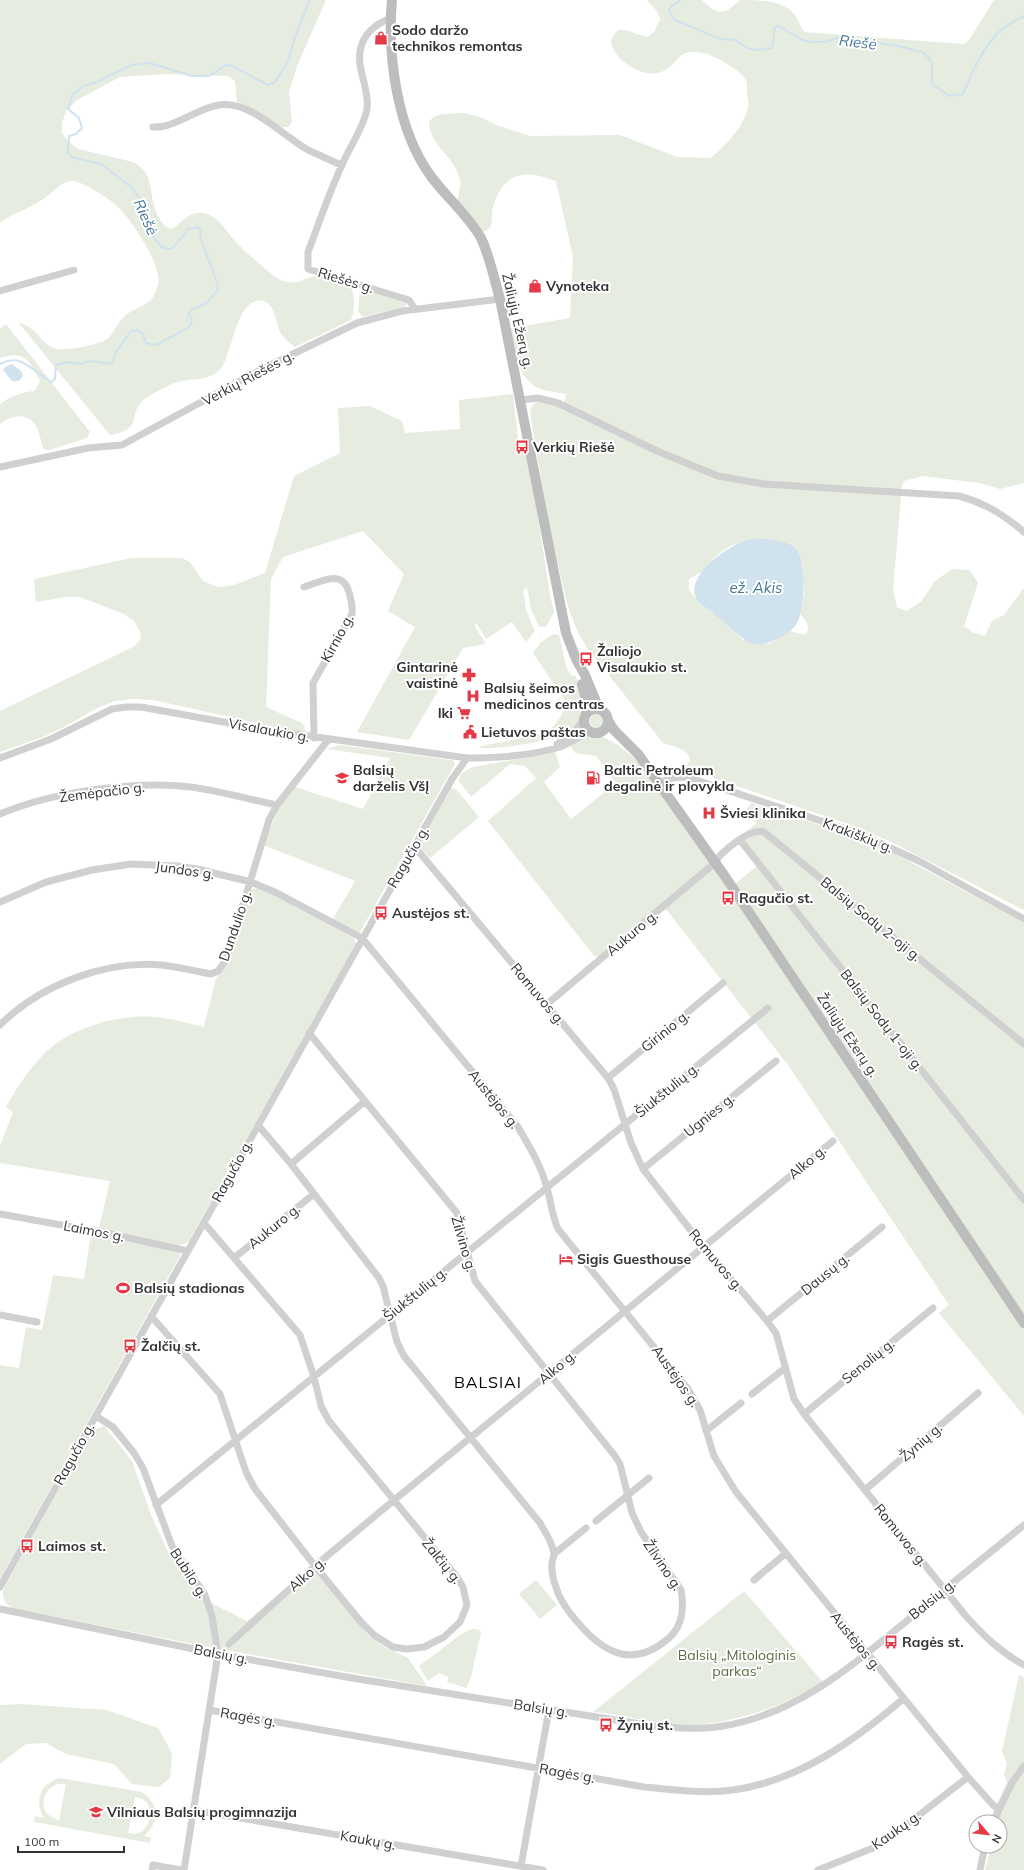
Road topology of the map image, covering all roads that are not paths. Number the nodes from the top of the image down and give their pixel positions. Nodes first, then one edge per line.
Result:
1 (392, 0) edge
2 (391, 18) junction
3 (153, 127) dead end
4 (341, 165) junction
5 (74, 270) dead end
6 (0, 291) edge
7 (500, 299) junction
8 (415, 309) junction
9 (521, 400) junction
10 (0, 467) edge
11 (1024, 532) edge
12 (304, 587) dead end
13 (579, 667) junction
14 (601, 710) junction
15 (586, 716) junction
16 (609, 722) junction
17 (590, 732) junction
18 (602, 732) junction
19 (314, 738) junction
20 (328, 740) junction
21 (548, 749) junction
22 (0, 758) edge
23 (467, 758) junction
24 (645, 764) junction
25 (659, 784) junction
26 (277, 805) junction
27 (0, 814) edge
28 (740, 840) junction
29 (414, 846) junction
30 (714, 861) junction
31 (251, 882) junction
32 (0, 902) edge
33 (1024, 919) edge
34 (362, 938) junction
35 (723, 983) dead end
36 (547, 1004) junction
37 (768, 1008) dead end
38 (0, 1025) edge
39 (309, 1033) junction
40 (1024, 1044) edge
41 (776, 1061) dead end
42 (608, 1078) junction
43 (365, 1101) junction
44 (625, 1124) junction
45 (258, 1126) junction
46 (833, 1141) dead end
47 (291, 1164) junction
48 (643, 1169) junction
49 (547, 1188) junction
50 (314, 1194) junction
51 (1024, 1200) edge
52 (0, 1214) edge
53 (204, 1223) junction
54 (882, 1227) dead end
55 (705, 1247) junction
56 (188, 1251) junction
57 (467, 1253) junction
58 (234, 1258) junction
59 (933, 1308) dead end
60 (625, 1310) junction
61 (390, 1314) junction
62 (0, 1315) edge
63 (151, 1316) junction
64 (767, 1321) junction
65 (37, 1322) dead end
66 (1024, 1323) edge
67 (785, 1368) junction
68 (548, 1374) junction
69 (314, 1377) junction
70 (978, 1393) dead end
71 (752, 1394) dead end
72 (741, 1403) dead end
73 (804, 1414) junction
74 (96, 1416) junction
75 (706, 1431) junction
76 (470, 1437) junction
77 (235, 1440) junction
78 (649, 1478) dead end
79 (865, 1490) junction
80 (628, 1496) junction
81 (393, 1501) junction
82 (156, 1505) junction
83 (596, 1521) dead end
84 (1024, 1525) edge
85 (586, 1528) dead end
86 (554, 1554) junction
87 (785, 1554) junction
88 (315, 1566) junction
89 (754, 1580) dead end
90 (0, 1587) edge
91 (945, 1589) junction
92 (0, 1609) edge
93 (230, 1644) dead end
94 (867, 1653) junction
95 (218, 1654) junction
96 (1024, 1665) edge
97 (903, 1699) junction
98 (549, 1709) junction
99 (209, 1710) junction
100 (1024, 1766) edge
101 (537, 1768) junction
102 (968, 1778) junction
103 (999, 1809) junction
104 (193, 1810) junction
105 (997, 1814) edge
106 (983, 1854) edge
107 (521, 1866) junction
108 (152, 1870) edge
109 (182, 1870) edge
110 (543, 1870) edge
111 (818, 1870) edge
112 (980, 1870) edge

1 - 2 main road, Žaliųjų Ežerų g.
2 - 4 street, Riešės g.
2 - 7 main road, Žaliųjų Ežerų g.
3 - 4 street
4 - 8 street, Riešės g.
5 - 6 street
7 - 8 street, Verkių Riešės g.
7 - 9 main road, Žaliųjų Ežerų g.
8 - 10 street, Verkių Riešės g.
9 - 11 street
9 - 13 main road, Žaliųjų Ežerų g.
12 - 19 street, Kirnio g.
13 - 14 main road, Žaliųjų Ežerų g.
13 - 15 main road, Žaliųjų Ežerų g.
14 - 15 main road
14 - 16 main road
15 - 17 main road
15 - 21 street, Visalaukio g.
16 - 18 main road
16 - 24 main road, Žaliųjų Ežerų g.
17 - 18 main road
17 - 21 street, Visalaukio g.
18 - 24 main road, Žaliųjų Ežerų g.
19 - 20 street, Visalaukio g.
19 - 22 street, Visalaukio g.
20 - 23 street, Visalaukio g.
20 - 26 street, Dundulio g.
21 - 23 street, Visalaukio g.
23 - 29 street, Ragučio g.
24 - 25 main road, Žaliųjų Ežerų g.
25 - 30 main road, Žaliųjų Ežerų g.
25 - 33 street, Krakiškių g.
26 - 27 street, Žemėpačio g.
26 - 31 street, Dundulio g.
28 - 30 street, Balsių Sodų 2-oji g.
28 - 40 street, Balsių Sodų 2-oji g.
28 - 51 street, Balsių Sodų 1-oji g.
29 - 34 street, Ragučio g.
29 - 36 street, Romuvos g.
30 - 36 street, Aukuro g.
30 - 66 main road, Žaliųjų Ežerų g.
31 - 32 street, Jundos g.
31 - 34 street, Jundos g.
31 - 38 street, Dundulio g.
34 - 39 street, Ragučio g.
34 - 49 street, Austėjos g.
35 - 42 street, Girinio g.
36 - 42 street, Romuvos g.
37 - 44 street, Šiukštulių g.
39 - 43 street, Žilvino g.
39 - 45 street, Ragučio g.
41 - 48 street, Ugnies g.
42 - 44 street, Romuvos g.
43 - 47 street
43 - 57 street, Žilvino g.
44 - 48 street, Romuvos g.
44 - 49 street, Šiukštulių g.
45 - 47 street, Žilvino g.
45 - 53 street, Ragučio g.
46 - 55 street, Alko g.
47 - 50 street, Žilvino g.
48 - 55 street, Romuvos g.
49 - 57 street, Šiukštulių g.
49 - 60 street, Austėjos g.
50 - 58 street, Aukuro g.
50 - 61 street, Žilvino g.
52 - 56 street, Laimos g.
53 - 56 street, Ragučio g.
53 - 58 street, Žalčių g.
54 - 64 street, Dausų g.
55 - 60 street, Alko g.
55 - 64 street, Romuvos g.
56 - 63 street, Ragučio g.
57 - 61 street, Šiukštulių g.
57 - 68 street, Žilvino g.
58 - 69 street, Žalčių g.
59 - 73 street, Senolių g.
60 - 68 street, Alko g.
60 - 75 street, Austėjos g.
61 - 69 street, Šiukštulių g.
61 - 76 street, Žilvino g.
62 - 65 street
63 - 74 street, Ragučio g.
63 - 77 street, Žalčių g.
64 - 67 street, Romuvos g.
67 - 71 street
67 - 73 street, Romuvos g.
68 - 76 street, Alko g.
68 - 80 street, Žilvino g.
69 - 77 street, Šiukštulių g.
69 - 81 street, Žalčių g.
70 - 79 street, Žynių g.
72 - 75 street
73 - 79 street, Romuvos g.
74 - 82 street, Bubilo g.
74 - 90 street, Ragučio g.
75 - 87 street, Austėjos g.
76 - 81 street, Alko g.
76 - 86 street, Žilvino g.
77 - 82 street, Šiukštulių g.
77 - 88 street, Žalčių g.
78 - 80 street
79 - 91 street, Romuvos g.
80 - 83 street
80 - 86 street, Žilvino g.
81 - 88 street, Alko g.
81 - 88 street, Žalčių g.
82 - 95 street, Bubilo g.
84 - 91 street, Balsių g.
85 - 86 street
87 - 89 street
87 - 94 street, Austėjos g.
88 - 93 street, Alko g.
91 - 94 street, Balsių g.
91 - 96 street, Romuvos g.
92 - 95 street, Balsių g.
94 - 97 street, Austėjos g.
94 - 98 street, Balsių g.
95 - 98 street, Balsių g.
95 - 99 street, Bubilo g.
97 - 101 street, Ragės g.
97 - 102 street, Austėjos g.
98 - 101 street
99 - 101 street, Ragės g.
99 - 104 street, Bubilo g.
100 - 103 street
101 - 107 street
102 - 103 street, Austėjos g.
102 - 111 street, Kaukų g.
103 - 105 street
104 - 107 street, Kaukų g.
104 - 109 street, Bubilo g.
106 - 112 street
107 - 110 street, Kaukų g.
108 - 109 street, Bubilo g.

